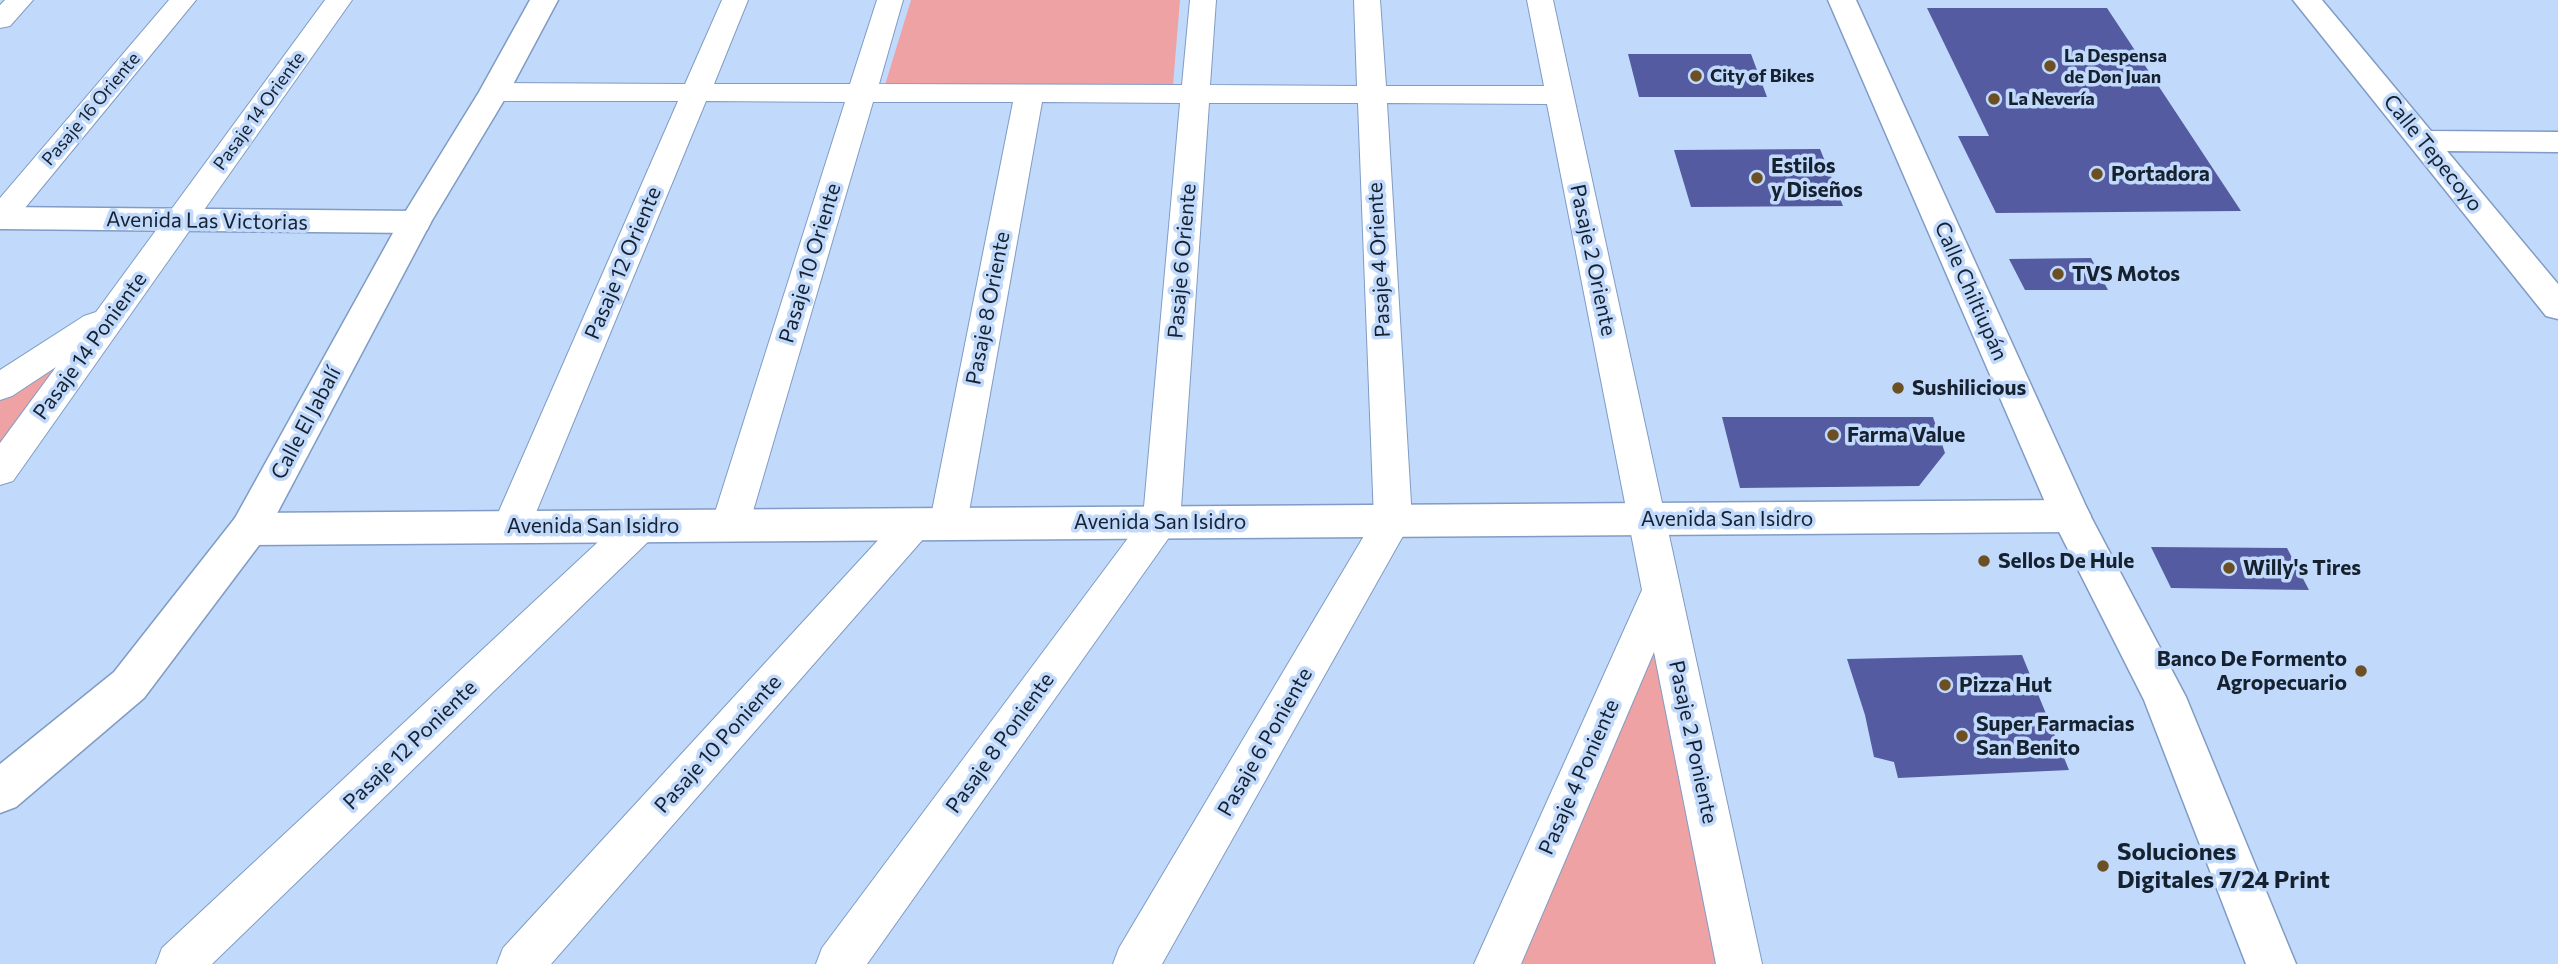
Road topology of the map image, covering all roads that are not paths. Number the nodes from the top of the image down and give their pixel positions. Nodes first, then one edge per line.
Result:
1 (20, 0) edge
2 (183, 0) edge
3 (339, 0) edge
4 (544, 0) edge
5 (735, 0) edge
6 (890, 0) edge
7 (1203, 0) edge
8 (1367, 0) edge
9 (1540, 0) edge
10 (1842, 0) edge
11 (2307, 0) edge
12 (0, 20) edge
13 (494, 92) junction
14 (695, 93) junction
15 (862, 93) junction
16 (1029, 94) junction
17 (1195, 95) junction
18 (1559, 95) junction
19 (1371, 96) junction
20 (2423, 141) junction
21 (2558, 142) edge
22 (11, 218) edge
23 (180, 221) junction
24 (415, 222) junction
25 (0, 238) edge
26 (2558, 307) edge
27 (114, 313) junction
28 (0, 387) edge
29 (0, 471) edge
30 (2071, 516) junction
31 (1647, 519) junction
32 (1393, 520) junction
33 (1161, 522) junction
34 (932, 523) junction
35 (730, 525) junction
36 (640, 526) junction
37 (511, 527) junction
38 (249, 529) junction
39 (1662, 589) junction
40 (0, 792) edge
41 (179, 964) edge
42 (520, 964) edge
43 (839, 964) edge
44 (1136, 964) edge
45 (1497, 964) edge
46 (1739, 964) edge
47 (2271, 964) edge

1 - 12 street
2 - 22 street, Pasaje 16 Oriente
3 - 23 street, Pasaje 14 Oriente
4 - 13 street, Calle El Jabalí
5 - 14 street, Pasaje 12 Oriente
6 - 15 street, Pasaje 10 Oriente
7 - 17 street, Pasaje 6 Oriente
8 - 19 street, Pasaje 4 Oriente
9 - 18 street, Pasaje 2 Oriente
10 - 30 street, Calle Chiltiupán
11 - 20 street, Calle Tepecoyo
13 - 14 street
13 - 24 street, Calle El Jabalí
14 - 15 street
14 - 37 street, Pasaje 12 Oriente
15 - 16 street
15 - 35 street, Pasaje 10 Oriente
16 - 17 street
16 - 34 street, Pasaje 8 Oriente
17 - 19 street
17 - 33 street, Pasaje 6 Oriente
18 - 19 street
18 - 31 street, Pasaje 2 Oriente
19 - 32 street, Pasaje 4 Oriente
20 - 21 street
20 - 26 street, Calle Tepecoyo
22 - 23 street, Avenida Las Victorias
22 - 25 street
23 - 24 street, Avenida Las Victorias
23 - 27 street, Pasaje 14 Poniente
24 - 38 street, Calle El Jabalí
27 - 28 street
27 - 29 street, Pasaje 14 Poniente
30 - 31 street, Avenida San Isidro
30 - 47 street, Calle Chiltiupán
31 - 32 street, Avenida San Isidro
31 - 39 street, Pasaje 2 Poniente
32 - 33 street, Avenida San Isidro
32 - 44 street, Pasaje 6 Poniente
33 - 34 street, Avenida San Isidro
33 - 43 street, Pasaje 8 Poniente
34 - 35 street, Avenida San Isidro
34 - 42 street, Pasaje 10 Poniente
35 - 36 street, Avenida San Isidro
36 - 37 street, Avenida San Isidro
36 - 41 street, Pasaje 12 Poniente
37 - 38 street, Avenida San Isidro
38 - 40 street, Calle El Jabalí
39 - 45 street, Pasaje 4 Poniente
39 - 46 street, Pasaje 2 Poniente

